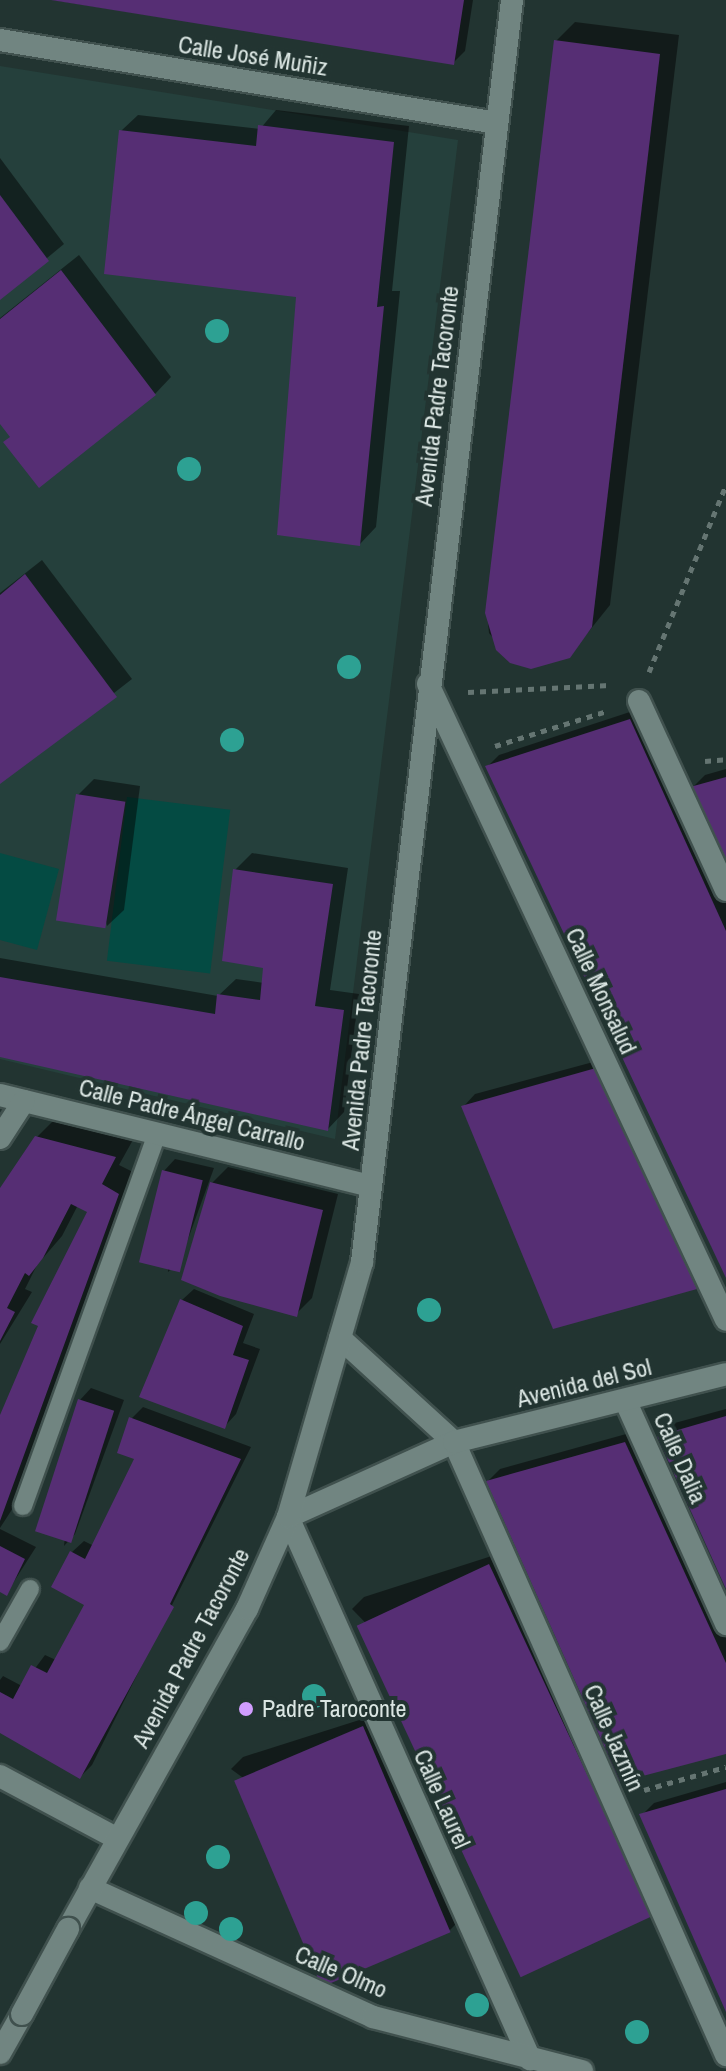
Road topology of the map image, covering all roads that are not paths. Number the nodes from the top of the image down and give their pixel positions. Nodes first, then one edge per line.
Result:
1 (512, 0) edge
2 (0, 40) edge
3 (497, 123) junction
4 (428, 684) junction
5 (642, 691) road end
6 (726, 890) edge
7 (0, 1095) edge
8 (24, 1101) junction
9 (157, 1134) junction
10 (0, 1138) edge
11 (371, 1186) junction
12 (726, 1320) edge
13 (340, 1338) junction
14 (726, 1374) edge
15 (625, 1400) junction
16 (454, 1442) junction
17 (23, 1506) dead end
18 (288, 1517) junction
19 (30, 1589) dead end
20 (726, 1624) edge
21 (0, 1642) edge
22 (0, 1776) edge
23 (116, 1838) junction
24 (90, 1888) junction
25 (22, 2014) junction
26 (0, 2039) edge
27 (0, 2053) edge
28 (726, 2055) edge
29 (530, 2059) junction
30 (582, 2071) edge

1 - 3 street, Avenida Padre Tacoronte
2 - 3 street, Calle José Muñiz
3 - 4 street, Avenida Padre Tacoronte
4 - 11 street, Avenida Padre Tacoronte
4 - 12 street, Calle Monsalud
5 - 6 street
7 - 8 street, Calle Padre Ángel Carrallo
8 - 9 street, Calle Padre Ángel Carrallo
8 - 10 street
9 - 11 street, Calle Padre Ángel Carrallo
9 - 17 lane
11 - 13 street, Avenida Padre Tacoronte
13 - 16 street
13 - 18 street, Avenida Padre Tacoronte
14 - 15 street, Avenida del Sol
15 - 16 street, Avenida del Sol
15 - 20 street, Calle Dalia
16 - 18 street, Avenida del Sol
16 - 28 street, Calle Jazmín
18 - 23 street, Avenida Padre Tacoronte
18 - 29 street, Calle Laurel
19 - 21 lane
22 - 23 street
23 - 24 street, Avenida Padre Tacoronte
24 - 25 street, Avenida Padre Tacoronte, bridge
24 - 29 street, Calle Olmo
25 - 26 street, Avenida Padre Tacoronte
25 - 27 street, Avenida Padre Tacoronte
29 - 30 street, Calle Olmo

